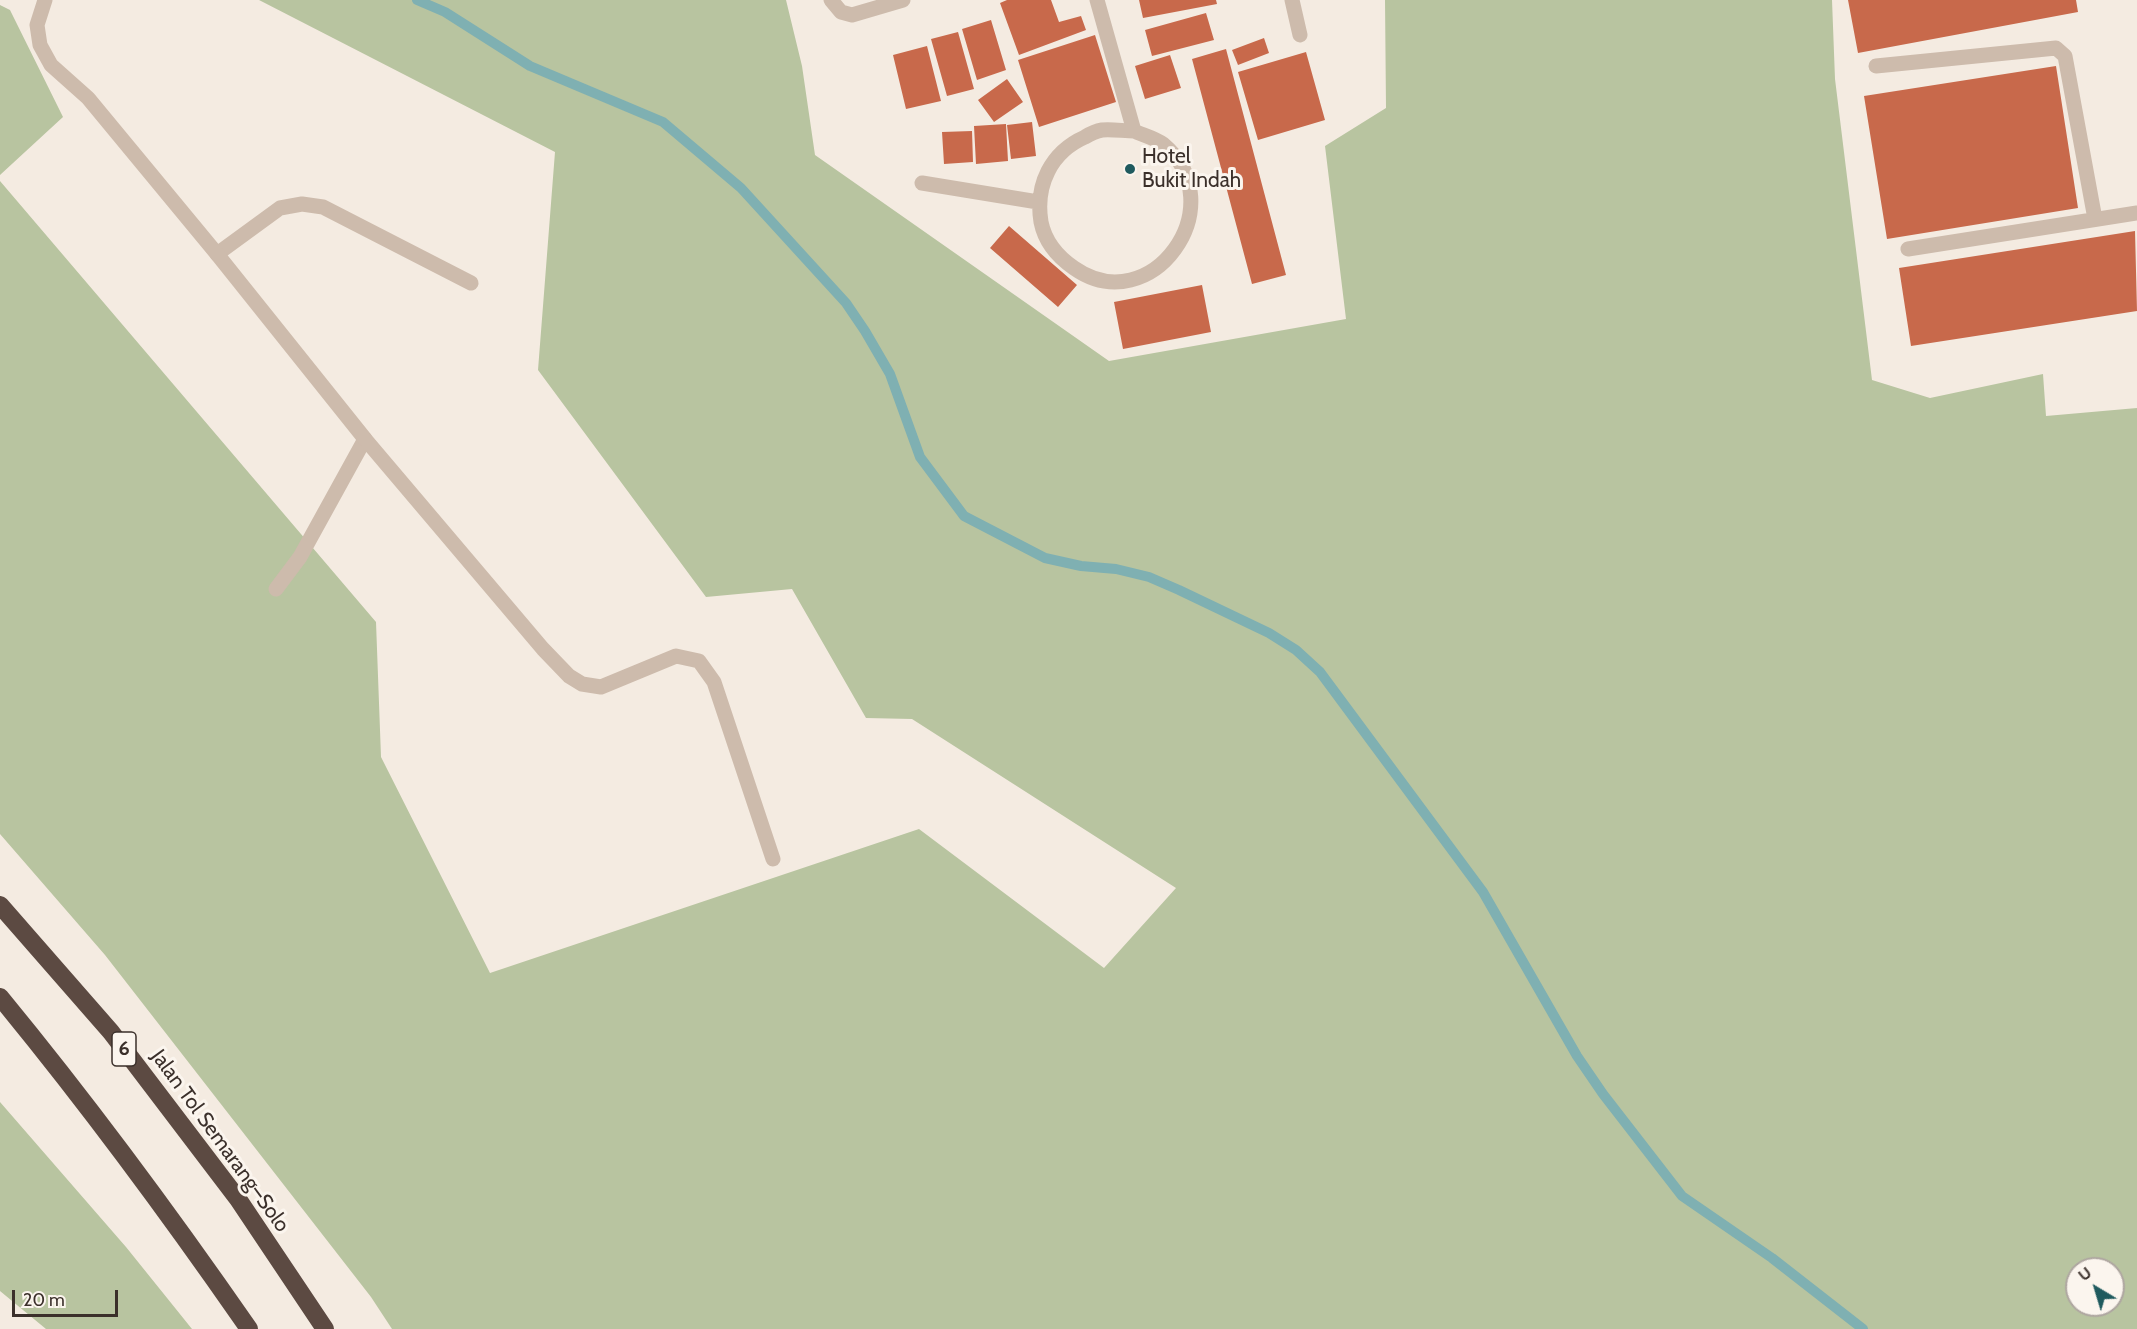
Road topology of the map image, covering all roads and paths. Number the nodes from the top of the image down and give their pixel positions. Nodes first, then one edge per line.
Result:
1 (45, 0) edge
2 (831, 0) edge
3 (903, 0) edge
4 (1097, 0) edge
5 (1292, 0) edge
6 (1300, 34) dead end
7 (1876, 66) dead end
8 (1134, 131) junction
9 (922, 183) dead end
10 (1038, 202) junction
11 (2137, 213) edge
12 (2096, 219) junction
13 (1908, 249) dead end
14 (217, 254) junction
15 (471, 283) dead end
16 (365, 439) junction
17 (276, 589) dead end
18 (773, 860) dead end
19 (0, 905) edge
20 (0, 997) edge
21 (249, 1329) edge
22 (325, 1329) edge

1 - 14 street
2 - 3 street
4 - 8 street
5 - 6 street
7 - 12 street
8 - 10 street
8 - 10 street
9 - 10 street
11 - 12 street
12 - 13 street
14 - 15 street
14 - 16 street
16 - 17 street
16 - 18 street
19 - 22 highway, Jalan Tol Semarang–Solo / 6
20 - 21 highway

